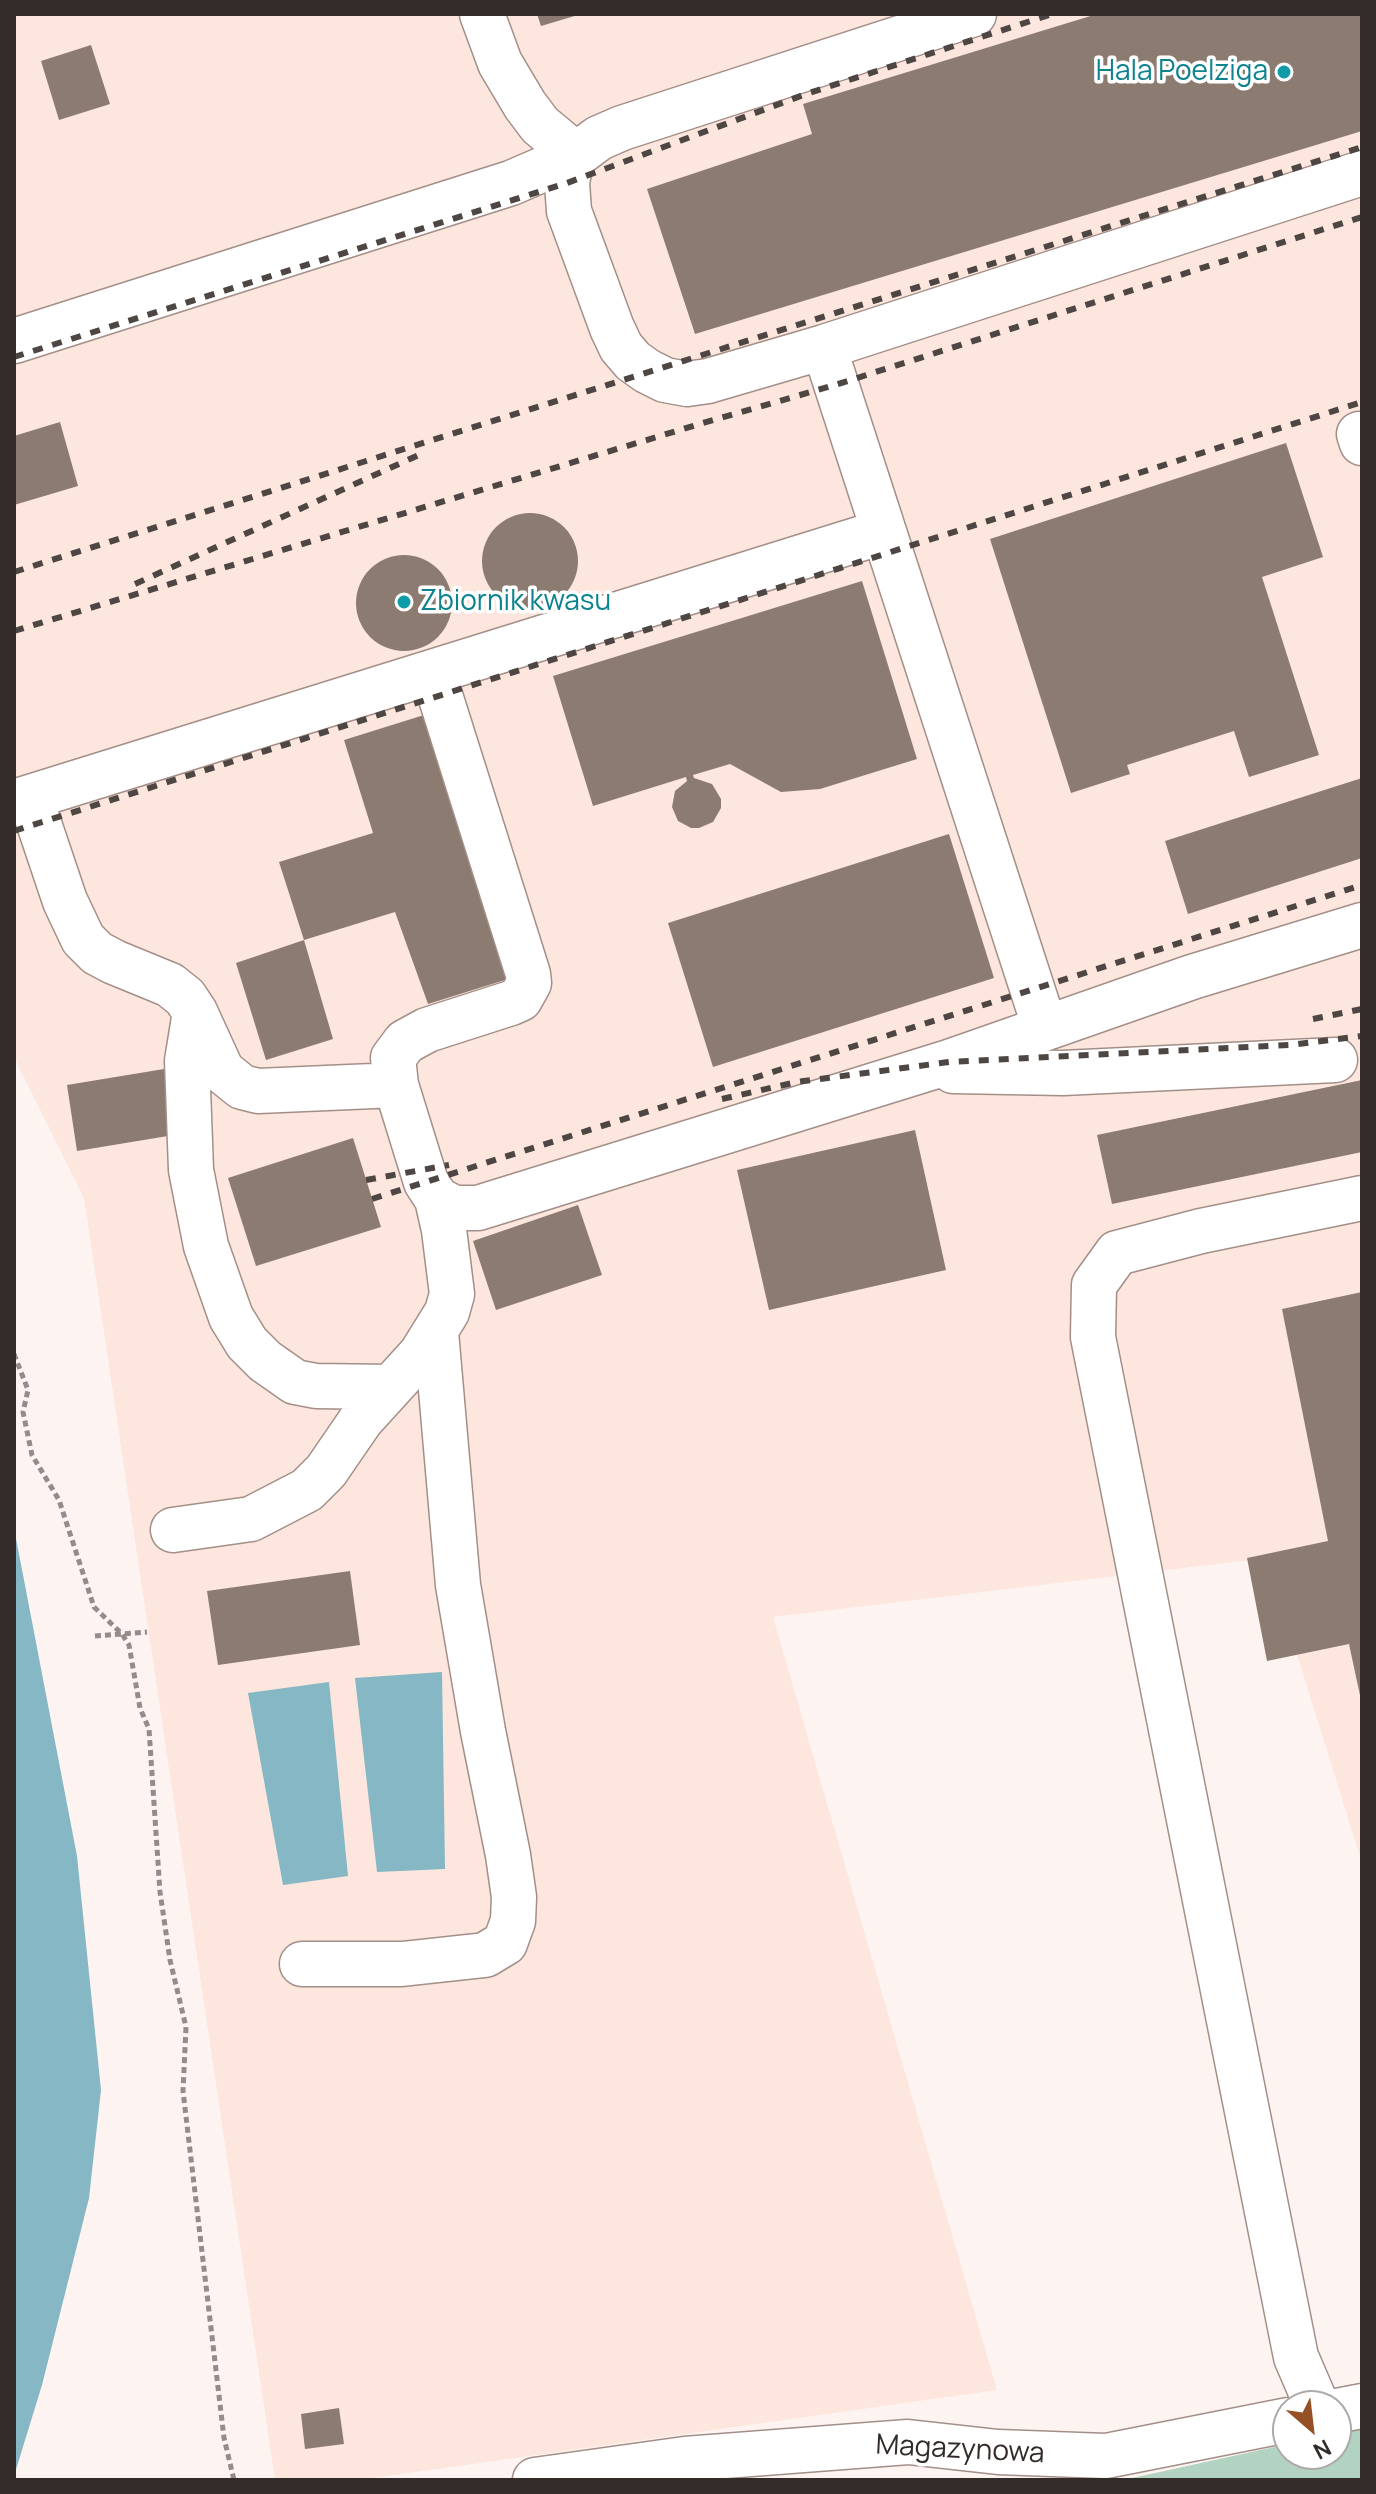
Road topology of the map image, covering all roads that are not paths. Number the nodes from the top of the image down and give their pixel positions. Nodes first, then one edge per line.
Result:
1 (482, 14) edge
2 (974, 14) edge
3 (576, 155) junction
4 (1362, 173) edge
5 (14, 341) edge
6 (824, 347) junction
7 (882, 532) junction
8 (433, 673) junction
9 (22, 800) edge
10 (1362, 925) edge
11 (195, 1012) junction
12 (1045, 1028) junction
13 (1335, 1060) dead end
14 (922, 1070) junction
15 (396, 1085) junction
16 (1362, 1198) edge
17 (437, 1199) junction
18 (436, 1332) junction
19 (390, 1387) junction
20 (173, 1530) dead end
21 (302, 1964) dead end
22 (1310, 2390) edge
23 (1272, 2423) edge
24 (535, 2480) edge

1 - 3 lane
2 - 3 lane
3 - 5 lane
3 - 6 lane
4 - 6 lane
6 - 7 lane
7 - 8 lane
7 - 12 lane
8 - 9 lane
8 - 15 lane
9 - 11 lane
10 - 12 lane
11 - 15 lane
11 - 19 lane
12 - 14 lane
13 - 14 lane
14 - 17 lane
15 - 17 lane
16 - 22 lane
17 - 18 lane
18 - 19 lane
18 - 21 lane
19 - 20 lane
23 - 24 lane, Magazynowa

